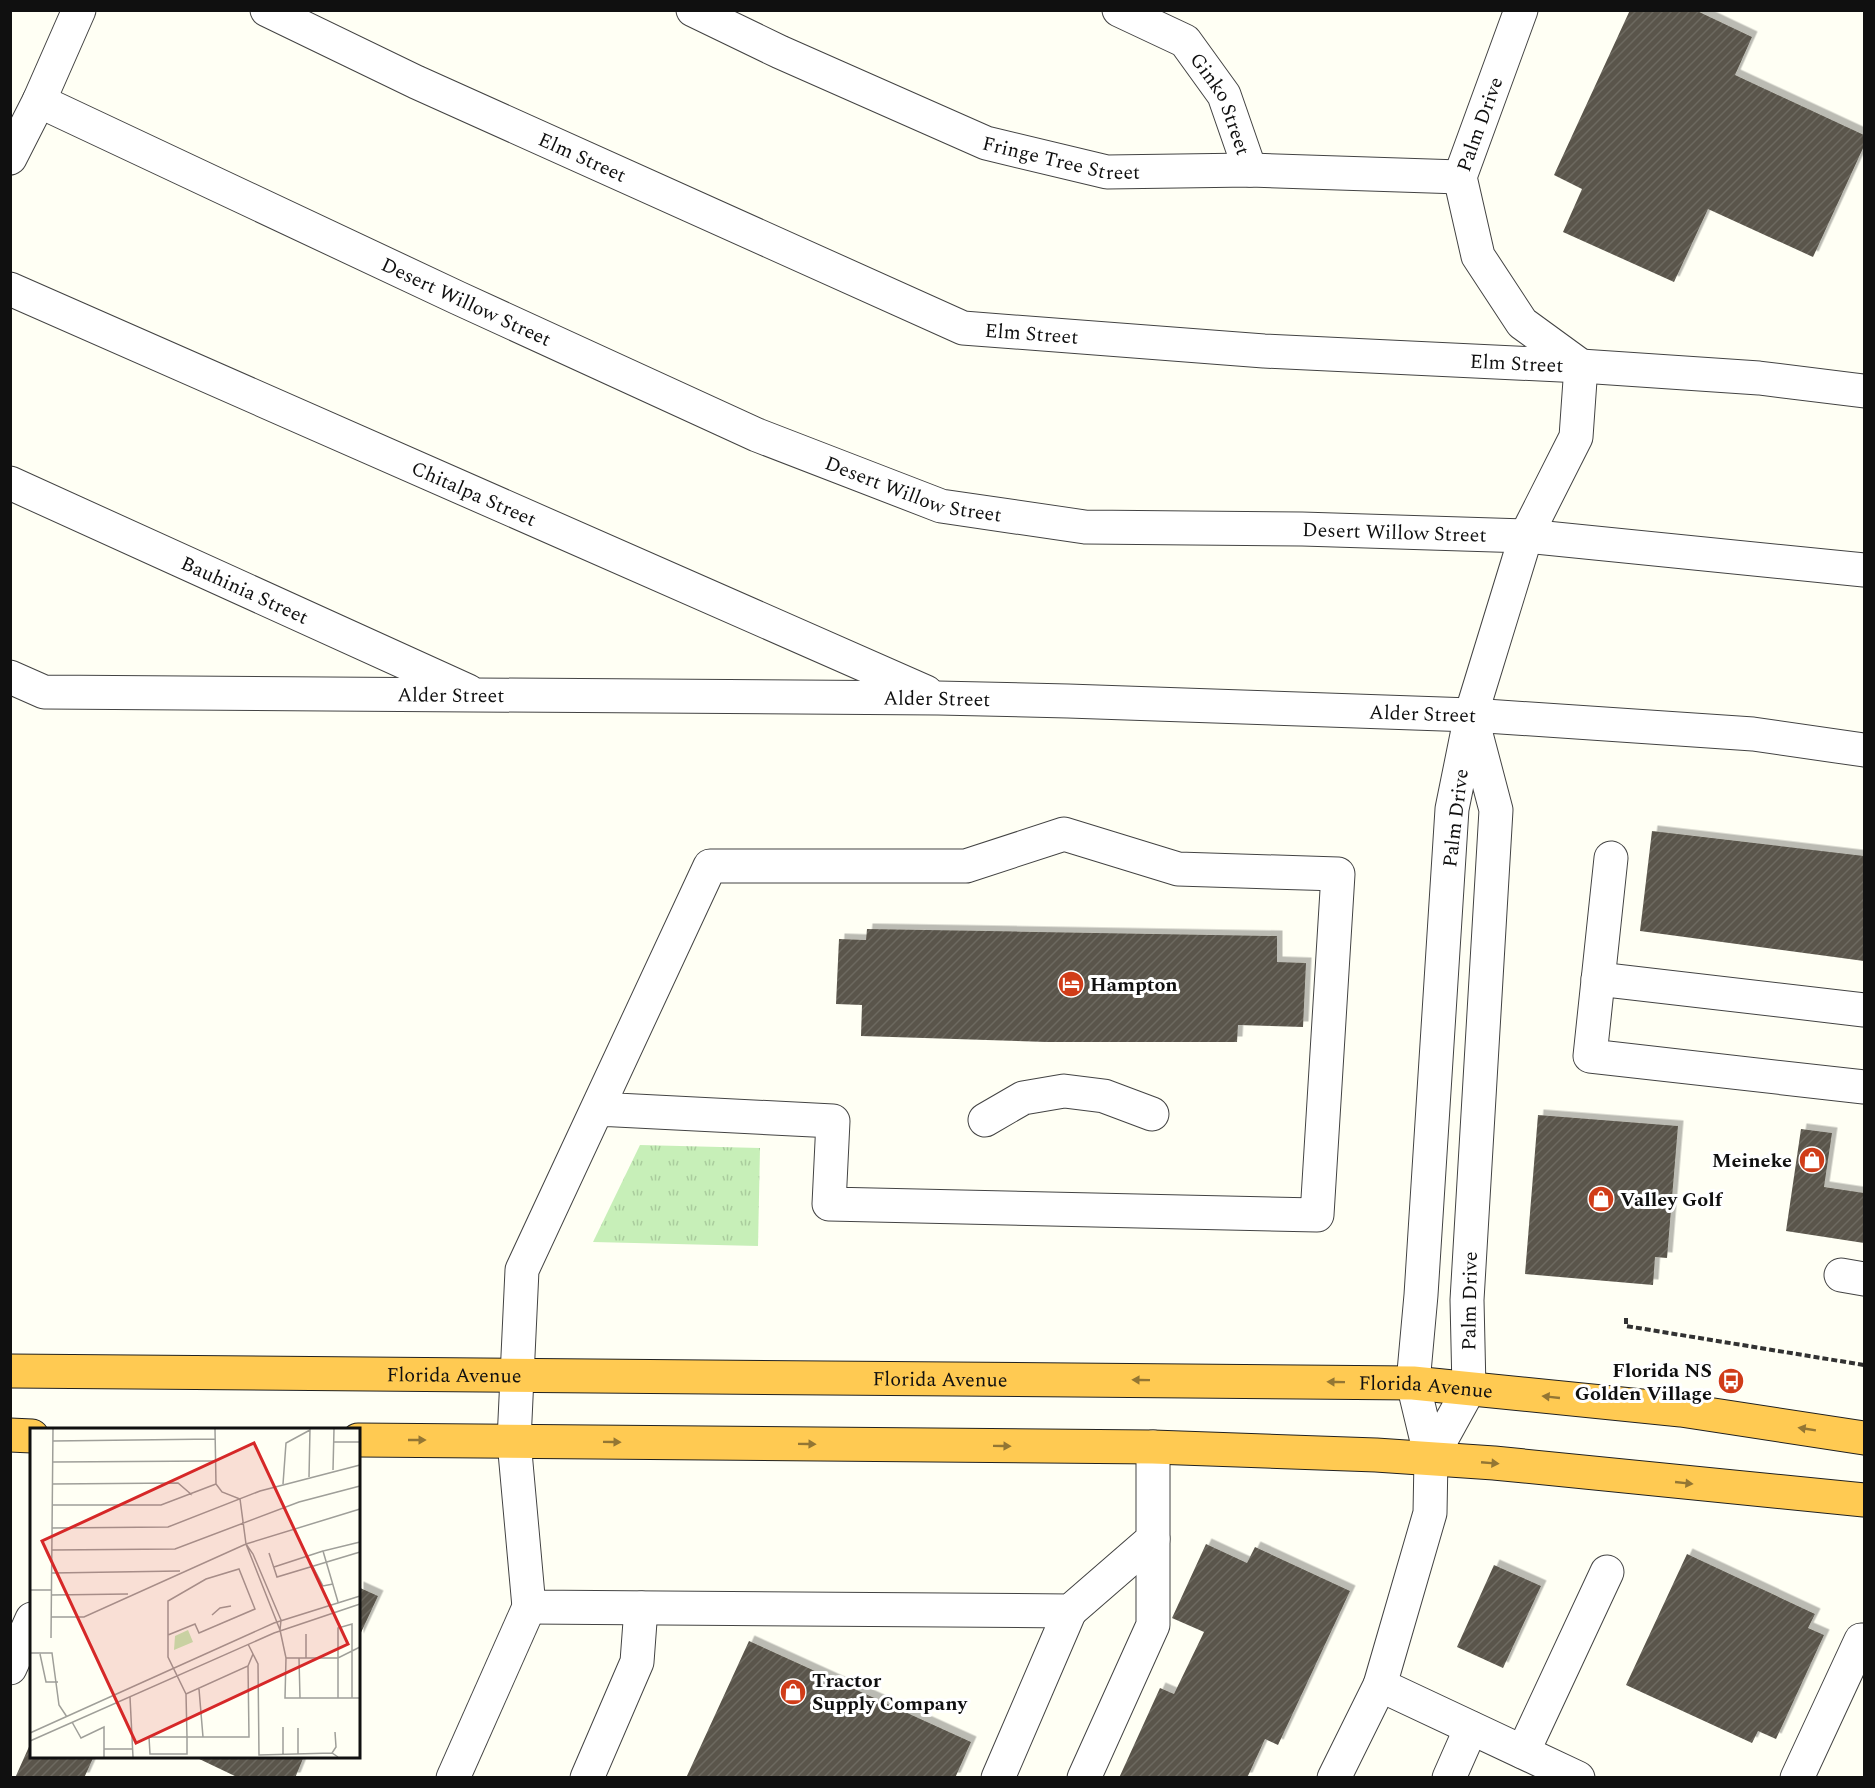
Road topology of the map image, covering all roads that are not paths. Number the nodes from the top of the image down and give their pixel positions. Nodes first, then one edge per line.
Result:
1 (79, 10) edge
2 (267, 10) edge
3 (693, 10) edge
4 (1119, 10) edge
5 (1521, 10) edge
6 (39, 101) junction
7 (10, 158) edge
8 (1250, 170) junction
9 (1460, 177) junction
10 (10, 289) edge
11 (1581, 366) junction
12 (1864, 392) edge
13 (10, 483) edge
14 (1527, 536) junction
15 (1864, 570) edge
16 (10, 676) edge
17 (479, 696) junction
18 (938, 698) junction
19 (1472, 715) junction
20 (1864, 750) edge
21 (1611, 858) dead end
22 (1446, 900) junction
23 (1490, 902) junction
24 (1598, 979) junction
25 (1864, 1010) edge
26 (1437, 1045) junction
27 (1482, 1046) junction
28 (1864, 1087) edge
29 (597, 1109) junction
30 (1152, 1114) dead end
31 (986, 1120) dead end
32 (10, 1371) edge
33 (518, 1374) junction
34 (1413, 1383) junction
35 (1470, 1389) junction
36 (10, 1435) edge
37 (30, 1436) edge
38 (1864, 1438) edge
39 (360, 1440) edge
40 (514, 1441) junction
41 (1153, 1447) junction
42 (1431, 1458) junction
43 (1745, 1489) junction
44 (1864, 1500) edge
45 (1864, 1515) edge
46 (1153, 1539) junction
47 (1606, 1572) dead end
48 (530, 1607) junction
49 (640, 1608) junction
50 (1070, 1611) junction
51 (30, 1623) edge
52 (1864, 1640) edge
53 (10, 1668) edge
54 (1380, 1685) junction
55 (1471, 1728) junction
56 (1523, 1752) junction
57 (453, 1778) edge
58 (587, 1778) edge
59 (998, 1778) edge
60 (1084, 1778) edge
61 (1334, 1778) edge
62 (1449, 1778) edge
63 (1578, 1778) edge
64 (1797, 1778) edge

1 - 6 street
2 - 11 street, Elm Street
3 - 8 street, Fringe Tree Street
4 - 8 street, Ginko Street
5 - 9 street, Palm Drive
6 - 7 street
6 - 14 street, Desert Willow Street
8 - 9 street, Fringe Tree Street
9 - 11 street, Palm Drive
10 - 18 street, Chitalpa Street
11 - 12 street, Elm Street
11 - 14 street, Palm Drive
13 - 17 street, Bauhinia Street
14 - 15 street, Desert Willow Street
14 - 19 street, Palm Drive
16 - 17 street, Alder Street
17 - 18 street, Alder Street
18 - 19 street, Alder Street
19 - 20 street, Alder Street
19 - 22 street, Palm Drive
19 - 23 street, Palm Drive
21 - 24 street
22 - 23 street
22 - 26 street, Palm Drive
23 - 27 street, Palm Drive
24 - 25 street
24 - 28 street
26 - 27 street
26 - 34 street, Palm Drive
27 - 35 street, Palm Drive
29 - 29 street
29 - 33 street
30 - 31 street
32 - 33 highway, Florida Avenue
34 -> 33 highway, Florida Avenue
33 - 40 street
34 - 35 highway, Florida Avenue
34 - 42 street, Palm Drive
38 -> 35 highway, Florida Avenue
35 - 42 street
36 - 37 highway
39 -> 40 highway
40 -> 41 highway
40 - 48 street
41 - 42 highway
41 - 46 street
42 -> 43 highway
42 - 54 street
43 - 44 highway
43 - 45 street
46 - 50 street
46 - 60 street
47 - 56 street
48 - 49 street
48 - 57 street
49 - 50 street
49 - 58 street
50 - 59 street
51 - 53 street
52 - 64 street
54 - 55 street
54 - 61 street
55 - 56 street
55 - 62 street
56 - 63 street

